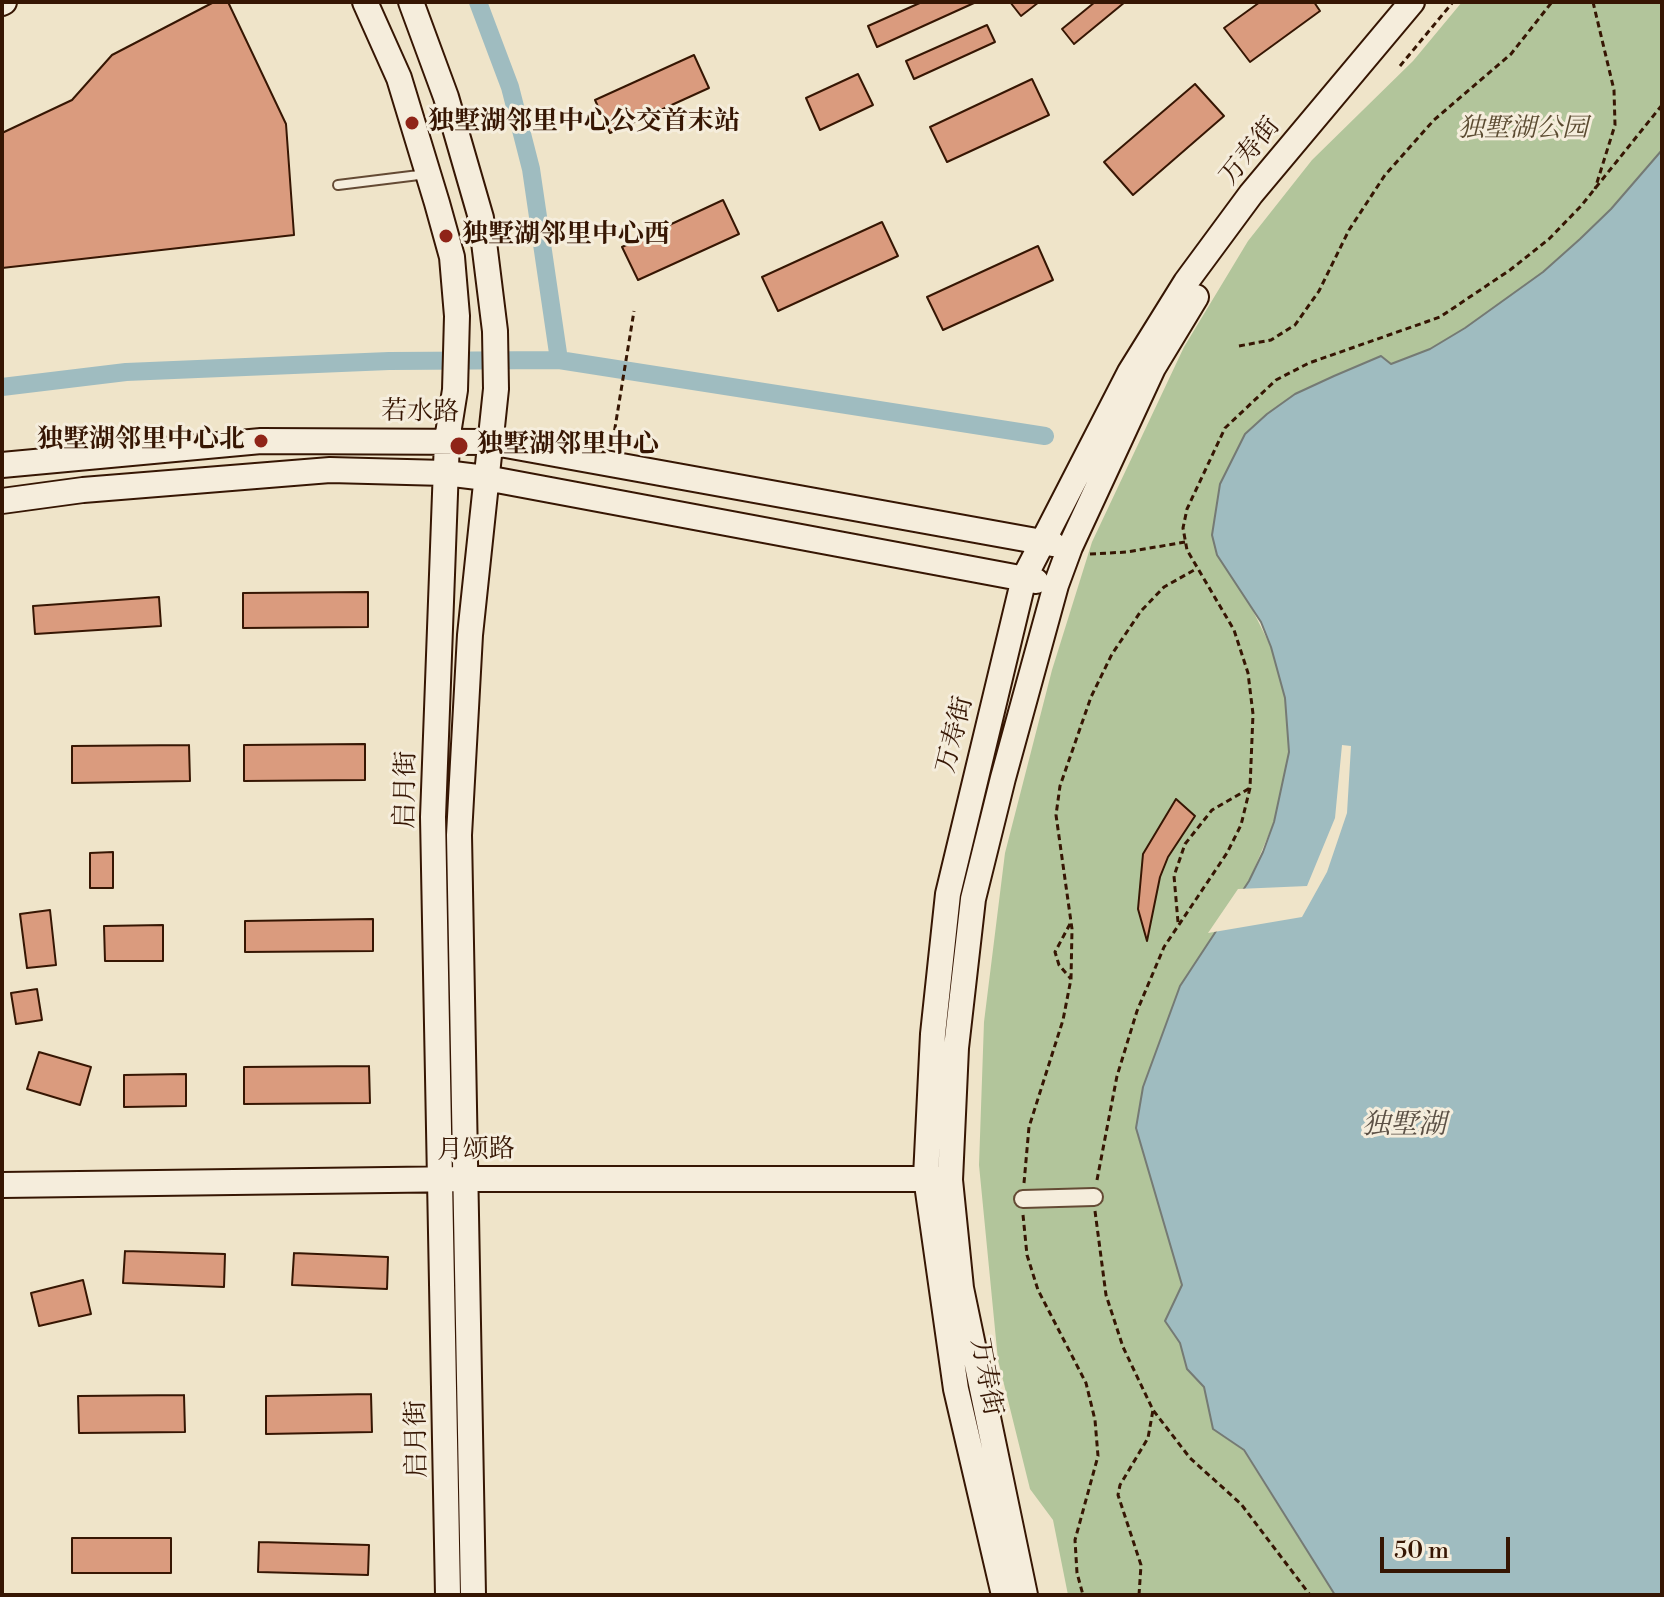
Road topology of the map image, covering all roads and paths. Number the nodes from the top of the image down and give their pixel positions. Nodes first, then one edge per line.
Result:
1 (365, 2) edge
2 (411, 2) edge
3 (1412, 2) edge
4 (1431, 2) edge
5 (1453, 2) edge
6 (1552, 2) edge
7 (1593, 2) edge
8 (1400, 66) dead end
9 (1662, 105) edge
10 (428, 174) junction
11 (338, 185) dead end
12 (1595, 191) junction
13 (634, 311) dead end
14 (1239, 346) dead end
15 (1120, 418) junction
16 (447, 440) junction
17 (613, 440) dead end
18 (489, 442) junction
19 (2, 465) edge
20 (445, 473) junction
21 (486, 478) junction
22 (2, 501) edge
23 (1040, 542) junction
24 (1185, 542) junction
25 (1068, 550) junction
26 (1196, 569) junction
27 (1024, 578) junction
28 (1056, 585) junction
29 (1250, 788) junction
30 (1071, 923) junction
31 (1179, 924) junction
32 (1071, 979) junction
33 (453, 1179) junction
34 (938, 1179) junction
35 (2, 1185) edge
36 (1094, 1197) junction
37 (1023, 1199) junction
38 (1153, 1410) junction
39 (448, 1595) edge
40 (473, 1595) edge
41 (1004, 1595) edge
42 (1025, 1595) edge
43 (1083, 1595) edge
44 (1139, 1595) edge
45 (1310, 1595) edge

1 - 10 street, 启月街
2 - 18 street, 启月街
3 - 15 street, 万寿街
4 - 15 street, 万寿街
5 - 8 path
6 - 14 path
7 - 12 path
9 - 12 path
10 - 11 lane
10 - 16 street, 启月街
12 - 24 path
13 - 17 path
15 - 23 street, 万寿街
15 - 25 street, 万寿街
16 - 18 street, 若水路
16 - 19 street, 若水路
16 - 20 street, 启月街
18 - 21 street, 启月街
18 - 23 street, 若水路
20 - 21 street
20 - 22 street
20 - 33 street, 启月街
21 - 27 street
21 - 33 street, 启月街
23 - 25 street, 若水路
23 - 27 street, 万寿街
24 - 25 path
24 - 26 path
25 - 28 street, 万寿街
26 - 29 path
26 - 30 path
27 - 28 street
27 - 34 street, 万寿街
28 - 34 street, 万寿街
29 - 31 path
29 - 31 path
30 - 32 path
30 - 32 path
31 - 36 path
32 - 37 path
33 - 34 street, 月颂路
33 - 35 street, 月颂路
33 - 39 street, 启月街
33 - 40 street, 启月街
34 - 41 street, 万寿街
34 - 42 street, 万寿街
36 - 37 street
36 - 38 path
37 - 43 path
38 - 44 path
38 - 45 path

